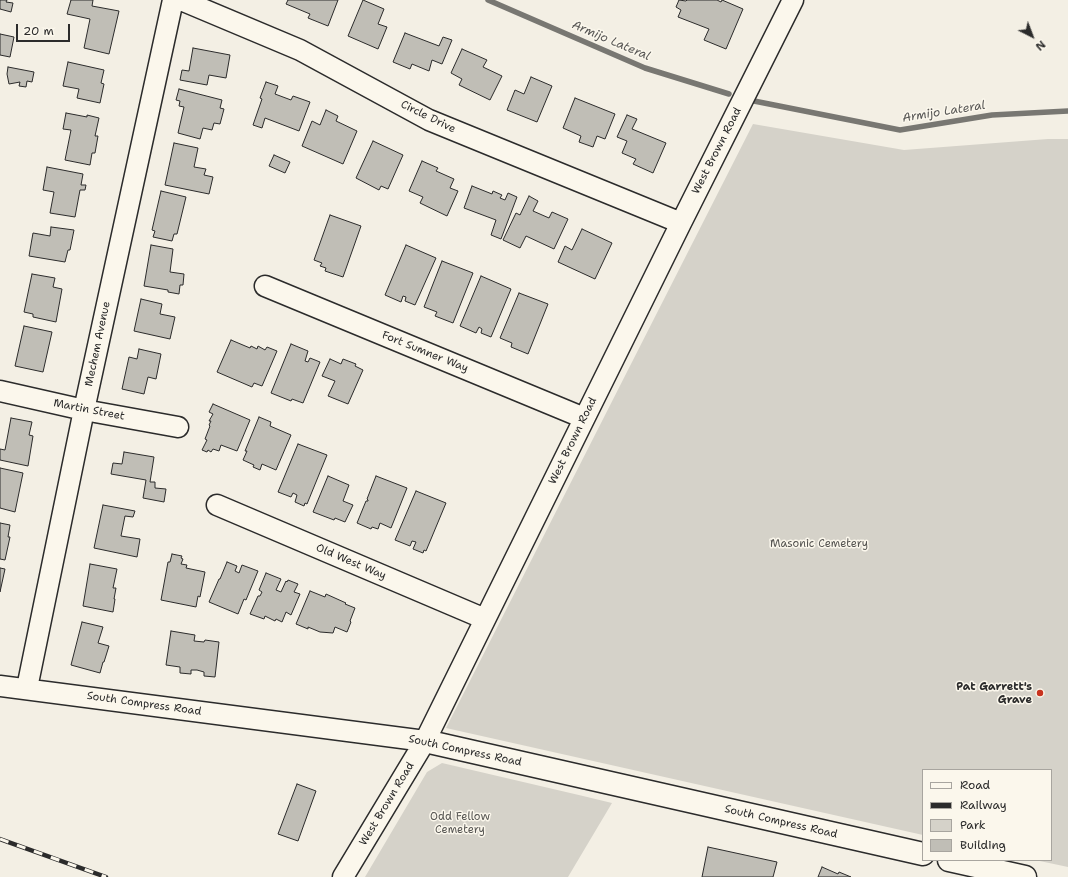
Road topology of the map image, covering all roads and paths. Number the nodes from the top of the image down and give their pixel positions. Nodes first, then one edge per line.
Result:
1 (172, 0) edge
2 (181, 0) edge
3 (793, 0) edge
4 (681, 223) junction
5 (265, 286) dead end
6 (0, 391) edge
7 (84, 410) junction
8 (584, 418) junction
9 (178, 426) dead end
10 (217, 505) dead end
11 (485, 619) junction
12 (0, 686) edge
13 (27, 688) junction
14 (425, 741) junction
15 (922, 854) edge
16 (953, 861) edge
17 (343, 877) edge
18 (1025, 877) edge

1 - 7 street, Mechem Avenue
2 - 4 street, Circle Drive
3 - 4 street, West Brown Road
4 - 8 street, West Brown Road
5 - 8 street, Fort Sumner Way
6 - 7 street, Martin Street
7 - 9 street, Martin Street
7 - 13 street, Mechem Avenue
8 - 11 street, West Brown Road
10 - 11 street, Old West Way
11 - 14 street, West Brown Road
12 - 13 street, South Compress Road
13 - 14 street, South Compress Road
14 - 15 street, South Compress Road
14 - 17 street, West Brown Road
16 - 18 street

